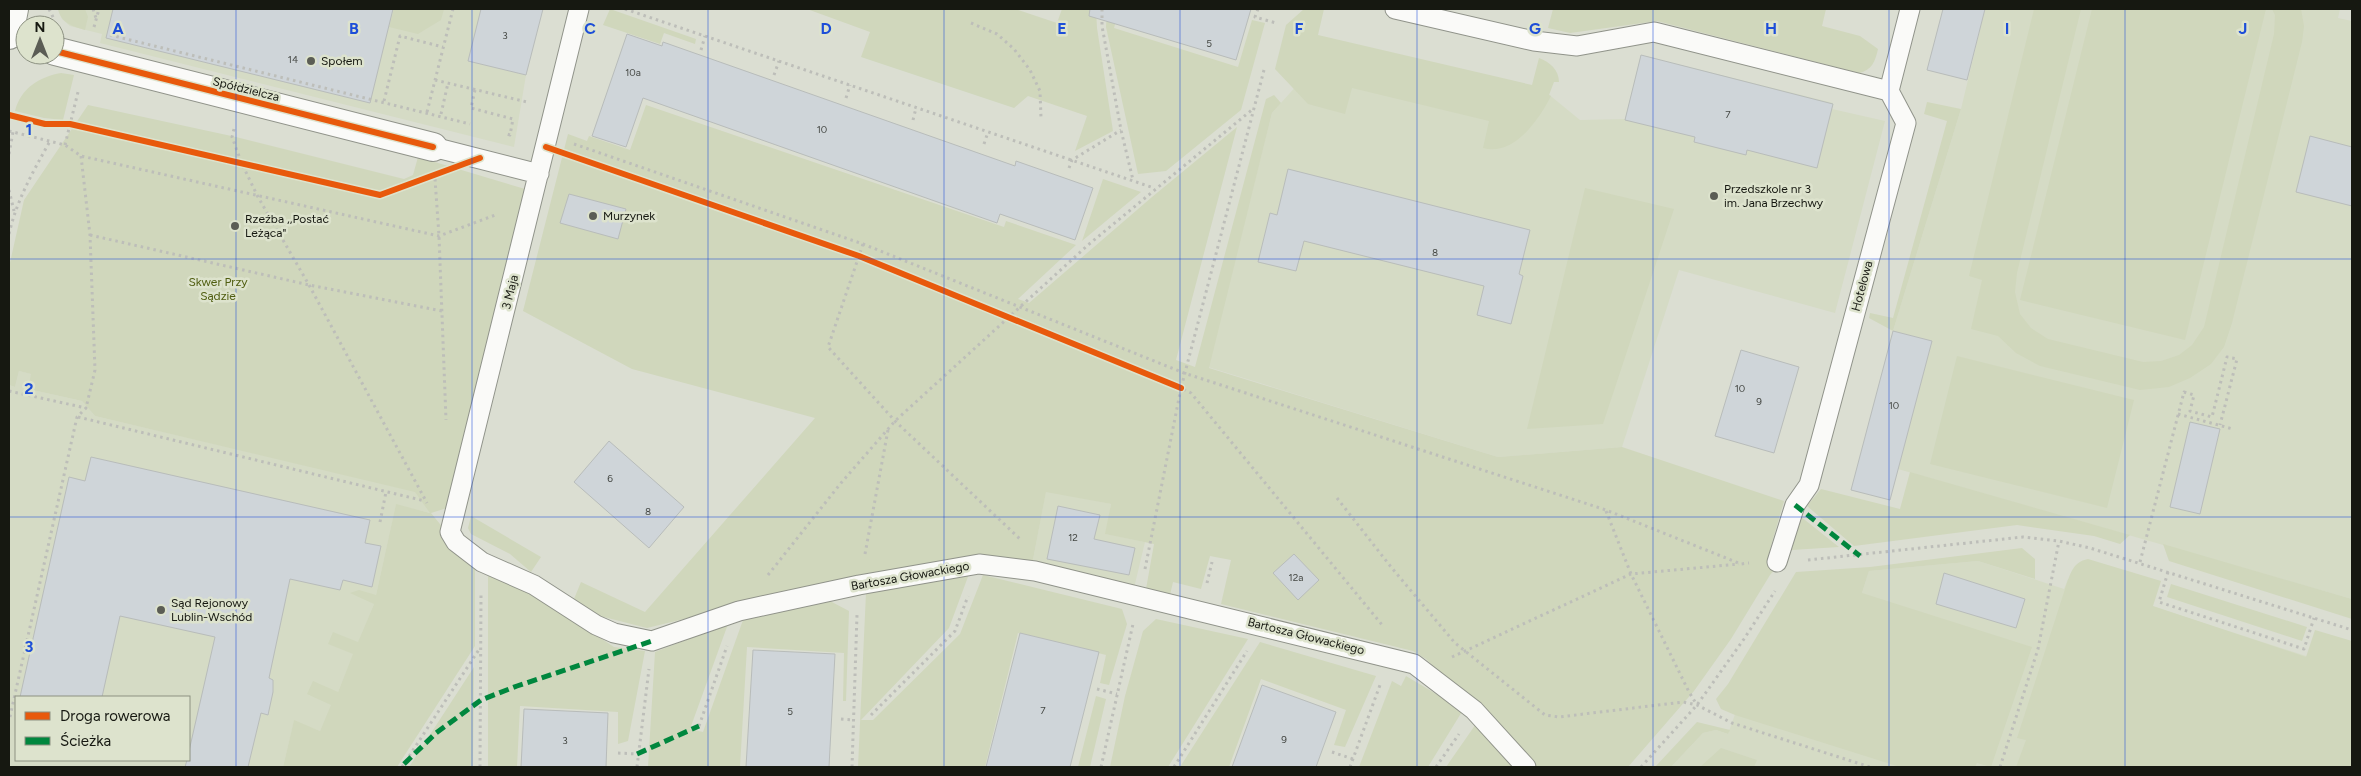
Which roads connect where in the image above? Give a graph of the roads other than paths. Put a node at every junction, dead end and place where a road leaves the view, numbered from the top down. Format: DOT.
graph roads {
  1 [pos="14,9"];
  2 [pos="579,9"];
  3 [pos="1395,9"];
  4 [pos="1910,9"];
  5 [pos="9,35"];
  6 [pos="65,54"];
  7 [pos="1889,91"];
  8 [pos="429,134"];
  9 [pos="539,174"];
  10 [pos="1786,561"];
  11 [pos="482,562"];
  12 [pos="1526,767"];
  1 -- 5 [label="street"];
  2 -- 9 [label="lane, 3 Maja"];
  3 -- 7 [label="lane"];
  4 -- 7 [label="lane"];
  6 -- 8 [label="street, Spółdzielcza"];
  7 -- 10 [label="lane, Hotelowa"];
  8 -- 9 [label="lane"];
  9 -- 11 [label="lane, 3 Maja"];
  11 -- 12 [label="lane, Bartosza Głowackiego"];
}
